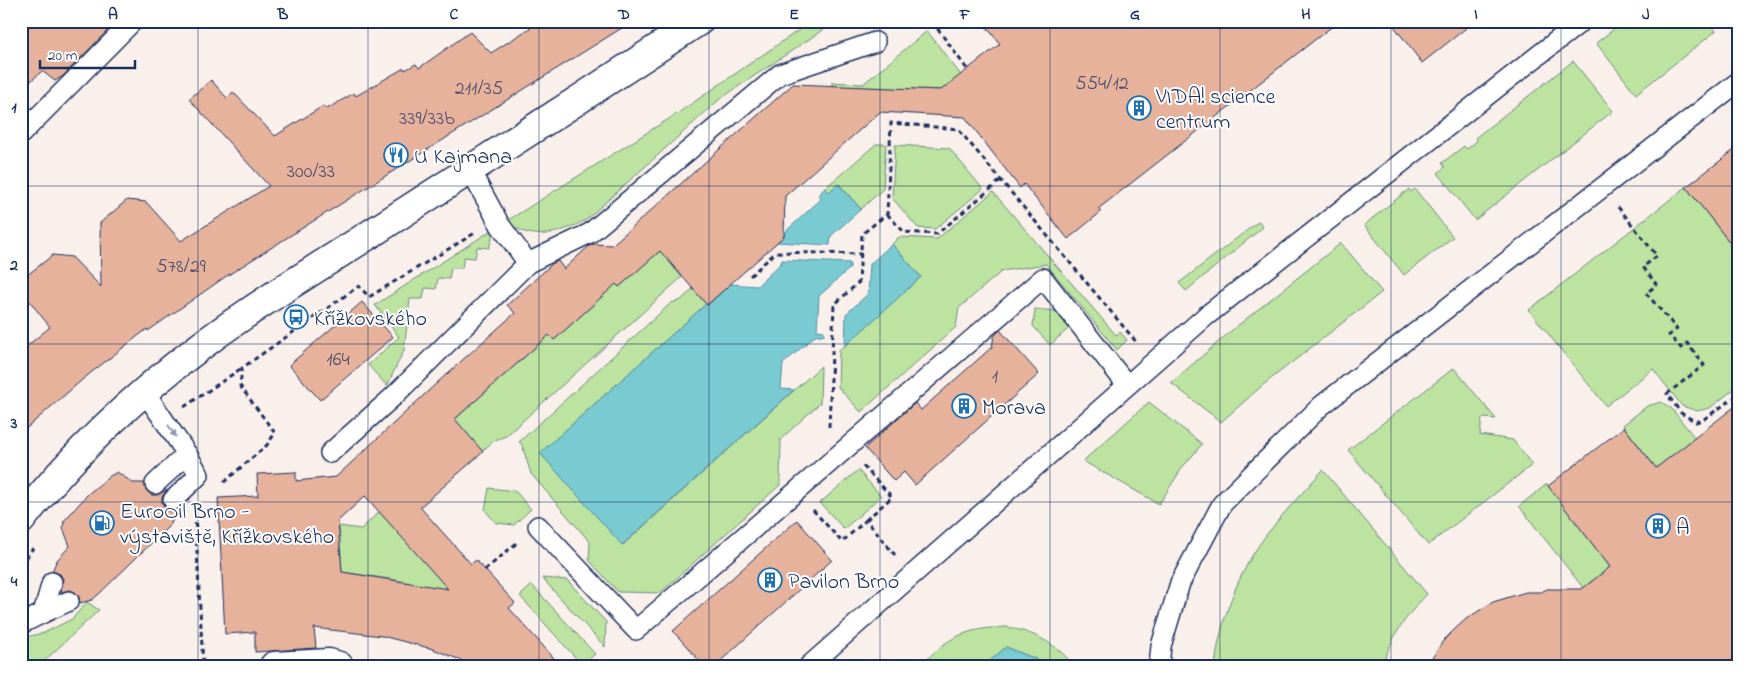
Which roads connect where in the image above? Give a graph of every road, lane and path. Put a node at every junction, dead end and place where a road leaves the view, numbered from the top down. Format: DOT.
graph roads {
  1 [pos="133,21"];
  2 [pos="699,21"];
  3 [pos="932,21"];
  4 [pos="1582,21"];
  5 [pos="875,42"];
  6 [pos="967,69"];
  7 [pos="1738,82"];
  8 [pos="21,134"];
  9 [pos="470,170"];
  10 [pos="1001,180"];
  11 [pos="1602,187"];
  12 [pos="887,214"];
  13 [pos="497,220"];
  14 [pos="860,254"];
  15 [pos="528,263"];
  16 [pos="750,276"];
  17 [pos="1153,362"];
  18 [pos="242,368"];
  19 [pos="1127,385"];
  20 [pos="144,391"];
  21 [pos="1738,395"];
  22 [pos="165,420"];
  23 [pos="846,447"];
  24 [pos="330,453"];
  25 [pos="187,454"];
  26 [pos="828,463"];
  27 [pos="155,484"];
  28 [pos="221,484"];
  29 [pos="797,491"];
  30 [pos="173,500"];
  31 [pos="194,507"];
  32 [pos="21,520"];
  33 [pos="866,520"];
  34 [pos="538,526"];
  35 [pos="38,542"];
  36 [pos="886,544"];
  37 [pos="498,559"];
  38 [pos="21,566"];
  39 [pos="485,570"];
  40 [pos="52,582"];
  41 [pos="69,601"];
  42 [pos="43,613"];
  43 [pos="21,624"];
  44 [pos="203,666"];
  45 [pos="274,666"];
  46 [pos="339,666"];
  47 [pos="809,666"];
  48 [pos="1159,666"];
  1 -- 8 [label="lane"];
  2 -- 9 [label="street"];
  3 -- 6 [label="path"];
  4 -- 17 [label="lane"];
  5 -- 15 [label="lane"];
  7 -- 11 [label="lane"];
  9 -- 13 [label="lane"];
  9 -- 20 [label="street"];
  10 -- 12 [label="path"];
  10 -- 12 [label="path"];
  10 -- 17 [label="path"];
  11 -- 21 [label="path"];
  11 -- 48 [label="lane"];
  12 -- 14 [label="path"];
  13 -- 15 [label="lane"];
  13 -- 18 [label="path"];
  14 -- 16 [label="path"];
  14 -- 26 [label="path"];
  15 -- 24 [label="lane"];
  17 -- 19 [label="lane"];
  18 -- 22 [label="path"];
  18 -- 28 [label="path"];
  19 -- 23 [label="lane"];
  19 -- 47 [label="lane"];
  20 -- 22 [label="lane"];
  20 -- 32 [label="street"];
  22 -- 25 [label="lane, one-way"];
  23 -- 26 [label="lane"];
  23 -- 33 [label="path"];
  25 -- 27 [label="lane"];
  25 -- 30 [label="lane"];
  26 -- 29 [label="lane"];
  29 -- 33 [label="path"];
  29 -- 34 [label="lane"];
  31 -- 44 [label="path"];
  33 -- 36 [label="path"];
  35 -- 38 [label="path"];
  37 -- 39 [label="path"];
  40 -- 42 [label="lane"];
  41 -- 42 [label="lane"];
  42 -- 43 [label="lane"];
  45 -- 46 [label="street"];
}
